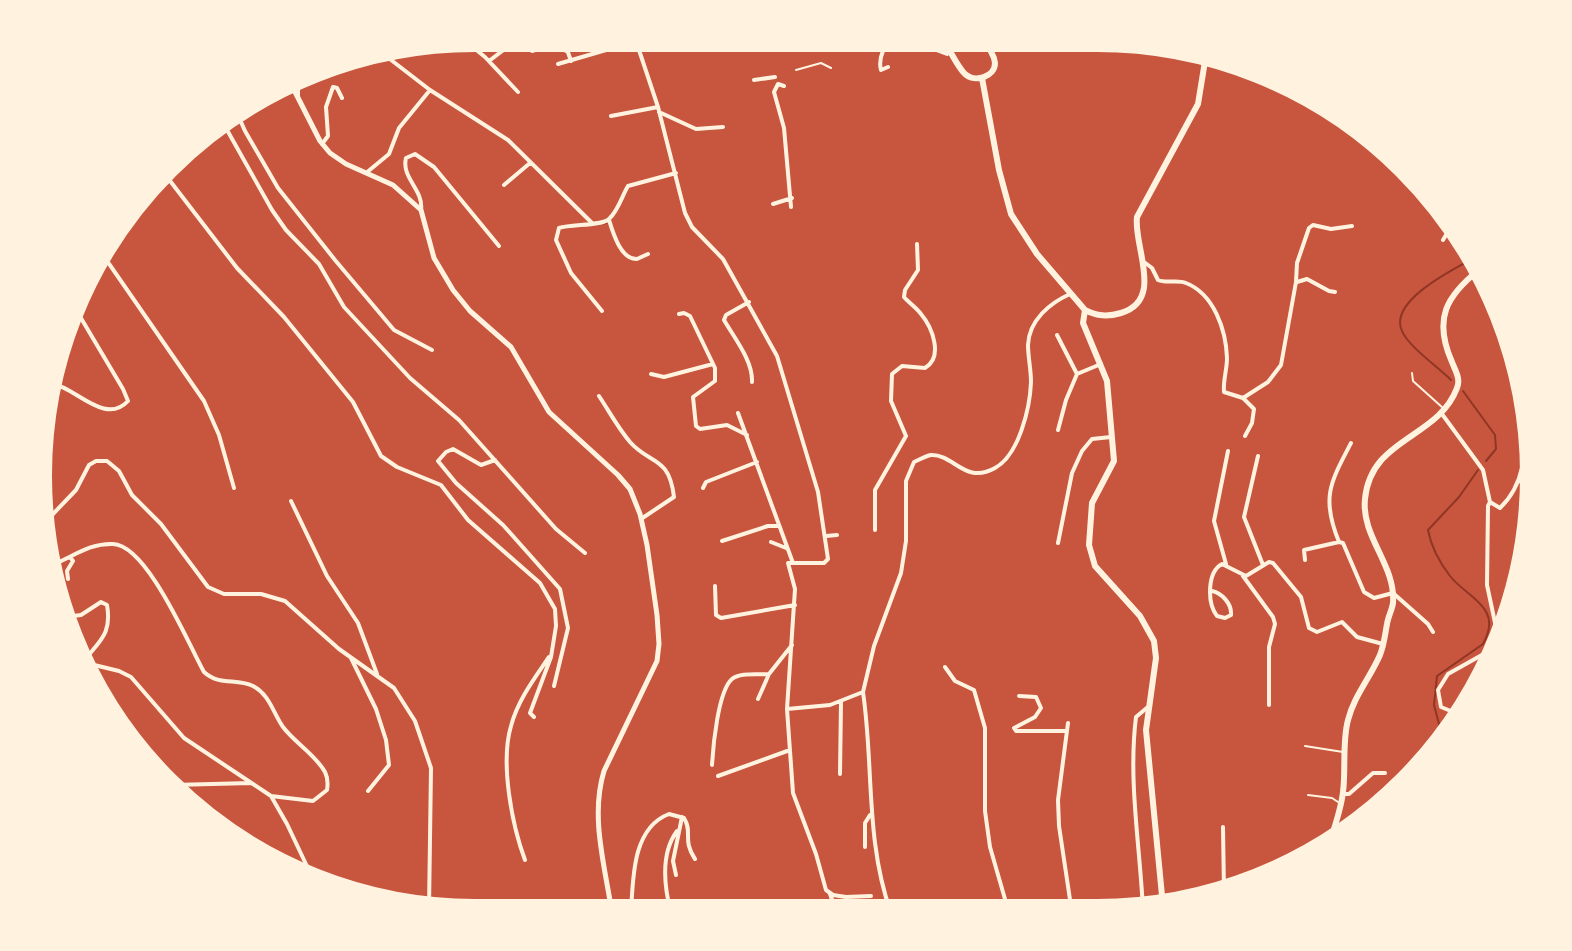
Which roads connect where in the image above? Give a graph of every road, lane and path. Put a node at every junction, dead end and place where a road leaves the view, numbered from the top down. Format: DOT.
graph roads {
  1 [pos="474,48"];
  2 [pos="506,48"];
  3 [pos="563,48"];
  4 [pos="565,48"];
  5 [pos="609,48"];
  6 [pos="639,48"];
  7 [pos="885,48"];
  8 [pos="927,48"];
  9 [pos="949,48"];
  10 [pos="989,48"];
  11 [pos="566,51"];
  12 [pos="951,51"];
  13 [pos="387,57"];
  14 [pos="489,61"];
  15 [pos="571,61"];
  16 [pos="1205,62"];
  17 [pos="558,64"];
  18 [pos="888,67"];
  19 [pos="831,68"];
  20 [pos="796,70"];
  21 [pos="775,77"];
  22 [pos="982,78"];
  23 [pos="754,80"];
  24 [pos="784,86"];
  25 [pos="298,87"];
  26 [pos="293,89"];
  27 [pos="430,90"];
  28 [pos="518,92"];
  29 [pos="298,98"];
  30 [pos="342,98"];
  31 [pos="658,109"];
  32 [pos="611,116"];
  33 [pos="240,119"];
  34 [pos="723,127"];
  35 [pos="226,128"];
  36 [pos="322,144"];
  37 [pos="530,163"];
  38 [pos="365,173"];
  39 [pos="676,173"];
  40 [pos="168,178"];
  41 [pos="504,185"];
  42 [pos="792,198"];
  43 [pos="772,204"];
  44 [pos="790,207"];
  45 [pos="421,210"];
  46 [pos="609,220"];
  47 [pos="592,223"];
  48 [pos="1352,226"];
  49 [pos="1448,232"];
  50 [pos="1443,240"];
  51 [pos="917,244"];
  52 [pos="499,246"];
  53 [pos="648,254"];
  54 [pos="106,260"];
  55 [pos="1143,261"];
  56 [pos="1474,275"];
  57 [pos="1296,282"];
  58 [pos="1335,292"];
  59 [pos="1070,294"];
  60 [pos="749,302"];
  61 [pos="1084,310"];
  62 [pos="602,311"];
  63 [pos="679,314"];
  64 [pos="80,316"];
  65 [pos="1057,335"];
  66 [pos="432,350"];
  67 [pos="713,364"];
  68 [pos="1101,364"];
  69 [pos="1412,373"];
  70 [pos="651,374"];
  71 [pos="1077,374"];
  72 [pos="752,382"];
  73 [pos="58,385"];
  74 [pos="599,396"];
  75 [pos="1243,398"];
  76 [pos="1443,412"];
  77 [pos="738,413"];
  78 [pos="52,419"];
  79 [pos="54,422"];
  80 [pos="1058,430"];
  81 [pos="747,435"];
  82 [pos="1245,436"];
  83 [pos="1112,437"];
  84 [pos="1352,444"];
  85 [pos="1228,451"];
  86 [pos="1258,456"];
  87 [pos="495,460"];
  88 [pos="1523,460"];
  89 [pos="757,462"];
  90 [pos="1519,478"];
  91 [pos="1524,485"];
  92 [pos="234,488"];
  93 [pos="703,488"];
  94 [pos="291,501"];
  95 [pos="1490,502"];
  96 [pos="51,518"];
  97 [pos="641,519"];
  98 [pos="778,526"];
  99 [pos="875,530"];
  100 [pos="837,535"];
  101 [pos="826,536"];
  102 [pos="722,541"];
  103 [pos="771,542"];
  104 [pos="1339,542"];
  105 [pos="1058,543"];
  106 [pos="786,548"];
  107 [pos="585,553"];
  108 [pos="70,556"];
  109 [pos="1305,560"];
  110 [pos="57,563"];
  111 [pos="793,563"];
  112 [pos="1227,564"];
  113 [pos="1263,565"];
  114 [pos="1243,575"];
  115 [pos="68,579"];
  116 [pos="715,586"];
  117 [pos="1212,591"];
  118 [pos="1393,593"];
  119 [pos="795,605"];
  120 [pos="73,616"];
  121 [pos="1496,627"];
  122 [pos="1432,632"];
  123 [pos="792,644"];
  124 [pos="1384,645"];
  125 [pos="1485,653"];
  126 [pos="552,654"];
  127 [pos="351,657"];
  128 [pos="89,658"];
  129 [pos="91,664"];
  130 [pos="945,667"];
  131 [pos="768,674"];
  132 [pos="378,675"];
  133 [pos="554,686"];
  134 [pos="863,693"];
  135 [pos="1019,696"];
  136 [pos="758,699"];
  137 [pos="841,702"];
  138 [pos="1269,705"];
  139 [pos="1149,706"];
  140 [pos="787,709"];
  141 [pos="1453,712"];
  142 [pos="534,717"];
  143 [pos="1068,723"];
  144 [pos="1066,731"];
  145 [pos="1305,746"];
  146 [pos="790,750"];
  147 [pos="1346,753"];
  148 [pos="712,765"];
  149 [pos="1385,773"];
  150 [pos="840,774"];
  151 [pos="718,776"];
  152 [pos="252,783"];
  153 [pos="181,785"];
  154 [pos="368,791"];
  155 [pos="1343,794"];
  156 [pos="1308,795"];
  157 [pos="271,796"];
  158 [pos="1341,804"];
  159 [pos="871,815"];
  160 [pos="682,816"];
  161 [pos="1223,827"];
  162 [pos="678,831"];
  163 [pos="1333,832"];
  164 [pos="865,847"];
  165 [pos="694,859"];
  166 [pos="525,860"];
  167 [pos="308,868"];
  168 [pos="676,874"];
  169 [pos="1224,883"];
  170 [pos="830,894"];
  171 [pos="871,896"];
  172 [pos="1162,898"];
  173 [pos="429,900"];
  174 [pos="1142,900"];
  175 [pos="611,903"];
  176 [pos="632,903"];
  177 [pos="669,903"];
  178 [pos="833,903"];
  179 [pos="888,903"];
  180 [pos="1006,903"];
  181 [pos="1071,903"];
  1 -- 14 [label="street"];
  2 -- 14 [label="street"];
  3 -- 11 [label="street"];
  4 -- 11 [label="street"];
  5 -- 15 [label="street"];
  6 -- 31 [label="street"];
  7 -- 18 [label="street"];
  8 -- 12 [label="street"];
  9 -- 12 [label="main road"];
  10 -- 22 [label="main road"];
  11 -- 15 [label="street"];
  12 -- 22 [label="main road"];
  13 -- 27 [label="street"];
  14 -- 28 [label="street"];
  15 -- 17 [label="street"];
  16 -- 55 [label="main road"];
  19 -- 20 [label="lane"];
  21 -- 23 [label="street"];
  22 -- 59 [label="main road"];
  24 -- 42 [label="street"];
  25 -- 29 [label="street"];
  26 -- 29 [label="street"];
  27 -- 37 [label="street"];
  27 -- 38 [label="street"];
  29 -- 36 [label="street"];
  30 -- 36 [label="street"];
  31 -- 32 [label="street"];
  31 -- 34 [label="street"];
  31 -- 39 [label="street"];
  33 -- 66 [label="street"];
  35 -- 87 [label="street"];
  36 -- 38 [label="street"];
  37 -- 41 [label="street"];
  37 -- 47 [label="street"];
  38 -- 45 [label="street"];
  39 -- 46 [label="street"];
  39 -- 60 [label="street"];
  40 -- 126 [label="street"];
  42 -- 43 [label="street"];
  42 -- 44 [label="street"];
  45 -- 52 [label="street"];
  45 -- 97 [label="street"];
  46 -- 47 [label="street"];
  46 -- 53 [label="street"];
  47 -- 62 [label="street"];
  48 -- 57 [label="street"];
  49 -- 50 [label="street"];
  51 -- 99 [label="street"];
  54 -- 92 [label="street"];
  55 -- 61 [label="main road"];
  55 -- 75 [label="street"];
  56 -- 76 [label="main road"];
  57 -- 58 [label="street"];
  57 -- 75 [label="street"];
  59 -- 61 [label="main road"];
  59 -- 134 [label="street"];
  60 -- 72 [label="street"];
  60 -- 101 [label="street"];
  61 -- 68 [label="main road"];
  63 -- 67 [label="street"];
  64 -- 73 [label="street"];
  65 -- 71 [label="street"];
  67 -- 70 [label="street"];
  67 -- 81 [label="street"];
  68 -- 71 [label="street"];
  68 -- 83 [label="main road"];
  69 -- 76 [label="lane"];
  71 -- 80 [label="street"];
  74 -- 97 [label="street"];
  75 -- 82 [label="street"];
  76 -- 95 [label="street"];
  76 -- 118 [label="main road"];
  77 -- 81 [label="street"];
  78 -- 79 [label="street"];
  81 -- 89 [label="street"];
  83 -- 105 [label="street"];
  83 -- 139 [label="main road"];
  84 -- 104 [label="street"];
  85 -- 112 [label="street"];
  86 -- 113 [label="street"];
  87 -- 107 [label="street"];
  87 -- 133 [label="street"];
  88 -- 90 [label="street"];
  89 -- 93 [label="street"];
  89 -- 98 [label="street"];
  90 -- 91 [label="street"];
  90 -- 95 [label="street"];
  94 -- 132 [label="street"];
  95 -- 121 [label="street"];
  96 -- 127 [label="street"];
  97 -- 175 [label="street"];
  98 -- 102 [label="street"];
  98 -- 106 [label="street"];
  100 -- 101 [label="street"];
  101 -- 111 [label="street"];
  103 -- 106 [label="street"];
  104 -- 109 [label="street"];
  104 -- 118 [label="street"];
  106 -- 111 [label="street"];
  108 -- 110 [label="street"];
  108 -- 115 [label="street"];
  108 -- 157 [label="street"];
  111 -- 119 [label="street"];
  112 -- 114 [label="street"];
  112 -- 117 [label="street"];
  113 -- 114 [label="street"];
  113 -- 124 [label="street"];
  114 -- 138 [label="street"];
  116 -- 119 [label="street"];
  117 -- 117 [label="street"];
  118 -- 122 [label="street"];
  118 -- 124 [label="main road"];
  119 -- 123 [label="street"];
  120 -- 128 [label="street"];
  123 -- 131 [label="street"];
  123 -- 140 [label="street"];
  124 -- 147 [label="main road"];
  125 -- 141 [label="street"];
  126 -- 142 [label="street"];
  126 -- 166 [label="street"];
  127 -- 132 [label="street"];
  127 -- 154 [label="street"];
  129 -- 152 [label="street"];
  130 -- 180 [label="street"];
  131 -- 136 [label="street"];
  131 -- 148 [label="street"];
  132 -- 173 [label="street"];
  134 -- 137 [label="street"];
  134 -- 159 [label="street"];
  135 -- 144 [label="street"];
  137 -- 140 [label="street"];
  137 -- 150 [label="street"];
  139 -- 172 [label="main road"];
  139 -- 174 [label="street"];
  140 -- 146 [label="street"];
  143 -- 144 [label="street"];
  144 -- 181 [label="street"];
  145 -- 147 [label="lane"];
  146 -- 151 [label="street"];
  146 -- 170 [label="street"];
  147 -- 155 [label="main road"];
  149 -- 155 [label="street"];
  152 -- 153 [label="street"];
  152 -- 157 [label="street"];
  155 -- 158 [label="main road"];
  156 -- 158 [label="lane"];
  157 -- 167 [label="street"];
  158 -- 163 [label="main road"];
  159 -- 164 [label="street"];
  159 -- 179 [label="street"];
  160 -- 162 [label="street"];
  160 -- 165 [label="street"];
  160 -- 176 [label="street"];
  161 -- 169 [label="street"];
  162 -- 168 [label="street"];
  162 -- 177 [label="street"];
  170 -- 171 [label="street"];
  170 -- 178 [label="street"];
}
